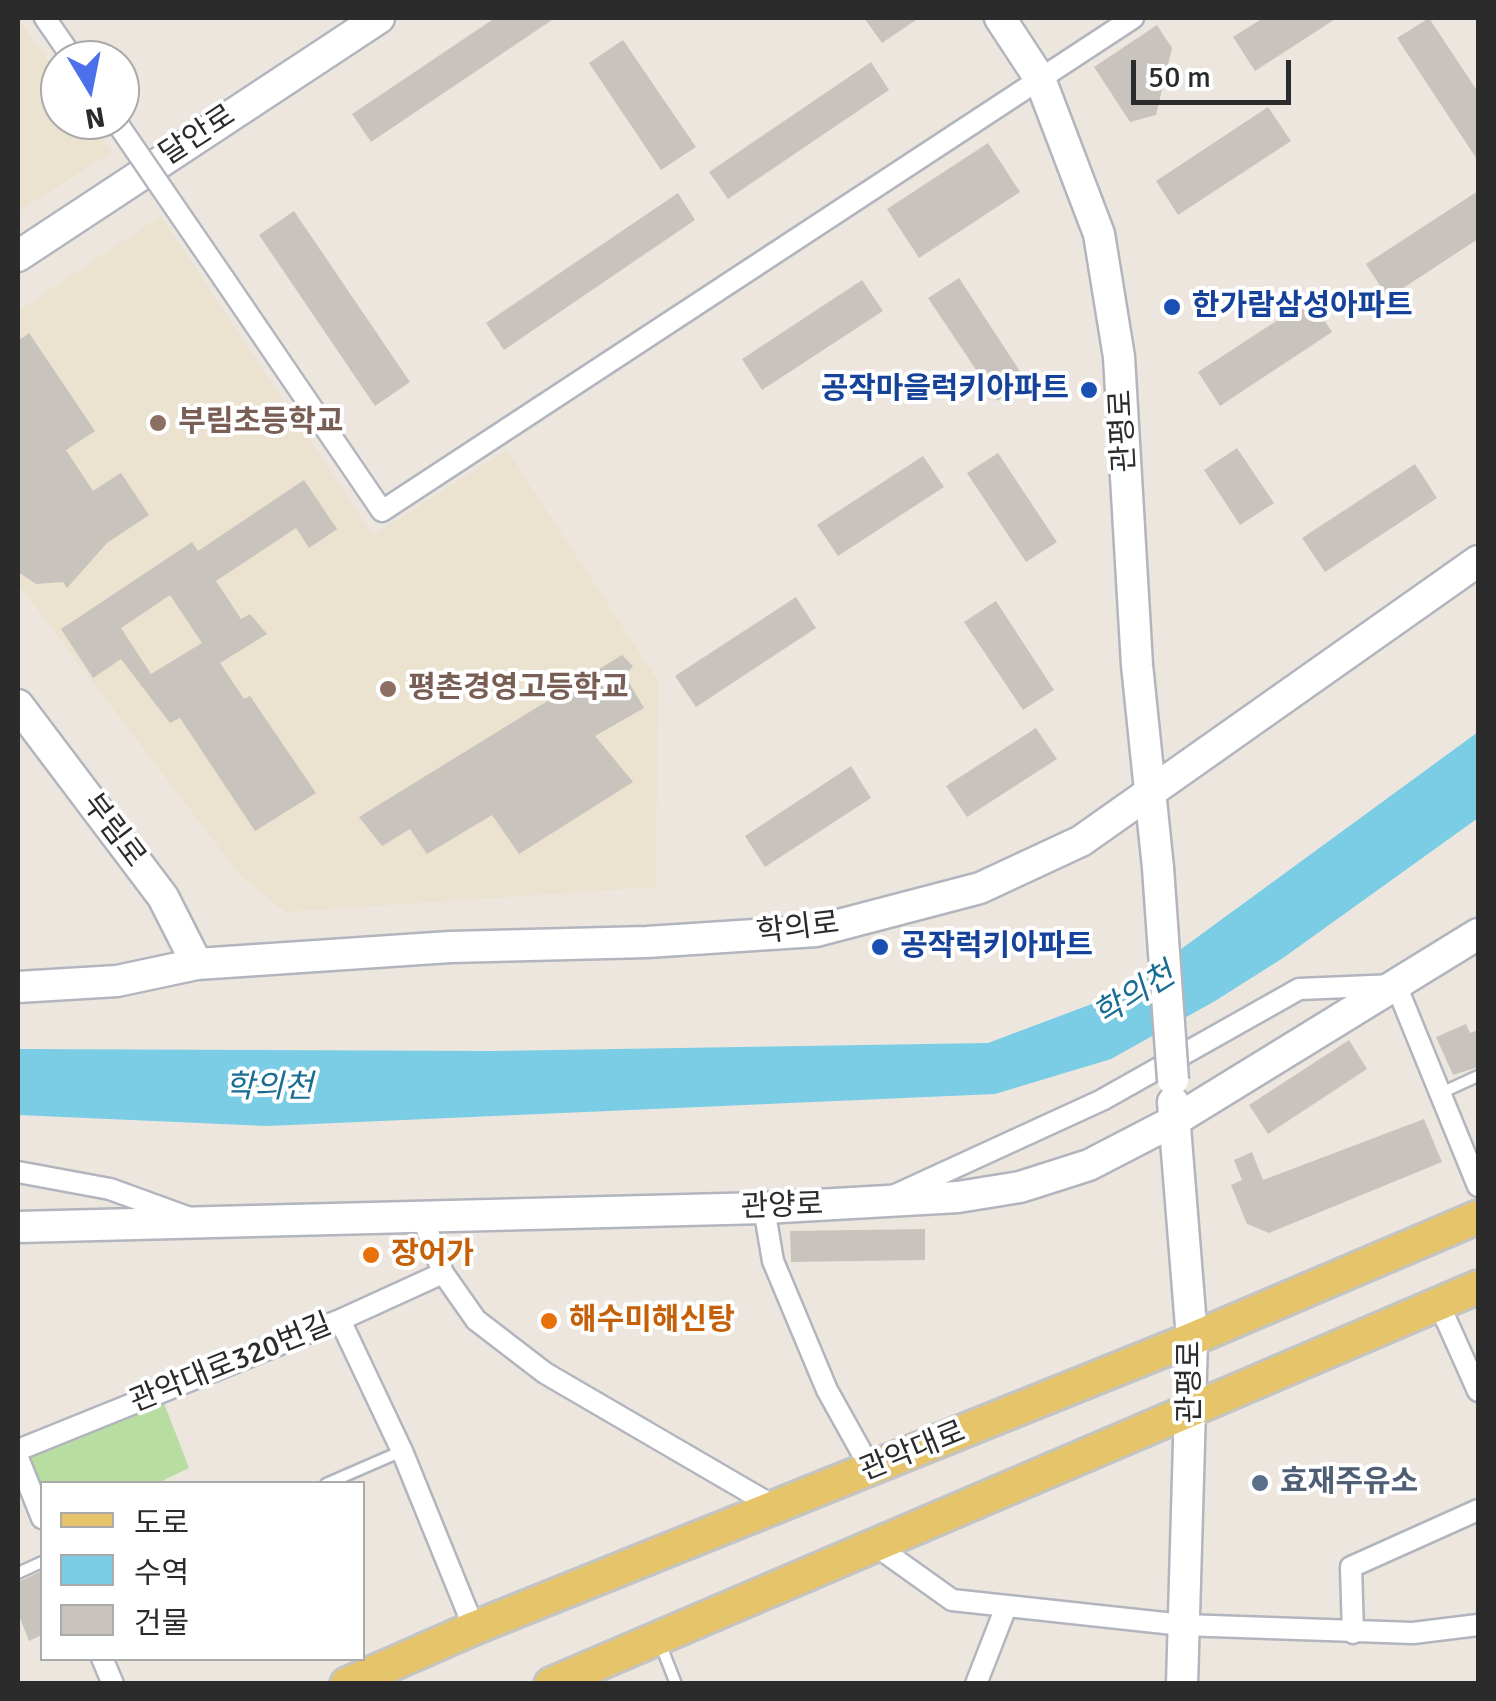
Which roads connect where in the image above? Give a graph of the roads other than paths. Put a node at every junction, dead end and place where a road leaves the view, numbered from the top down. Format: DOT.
graph roads {
  1 [pos="45,18"];
  2 [pos="379,18"];
  3 [pos="1000,18"];
  4 [pos="1132,18"];
  5 [pos="60,40"];
  6 [pos="1040,79"];
  7 [pos="129,140"];
  8 [pos="18,256"];
  9 [pos="1478,562"];
  10 [pos="18,705"];
  11 [pos="1150,790"];
  12 [pos="1478,934"];
  13 [pos="196,964"];
  14 [pos="1396,985"];
  15 [pos="18,987"];
  16 [pos="1478,1076"];
  17 [pos="1440,1093"];
  18 [pos="1174,1121"];
  19 [pos="18,1172"];
  20 [pos="1478,1186"];
  21 [pos="876,1204"];
  22 [pos="764,1208"];
  23 [pos="422,1216"];
  24 [pos="1478,1216"];
  25 [pos="199,1221"];
  26 [pos="18,1226"];
  27 [pos="443,1273"];
  28 [pos="1478,1287"];
  29 [pos="1440,1304"];
  30 [pos="340,1320"];
  31 [pos="1192,1339"];
  32 [pos="1478,1391"];
  33 [pos="1192,1409"];
  34 [pos="18,1450"];
  35 [pos="402,1451"];
  36 [pos="18,1458"];
  37 [pos="870,1470"];
  38 [pos="333,1481"];
  39 [pos="775,1507"];
  40 [pos="1478,1510"];
  41 [pos="40,1513"];
  42 [pos="875,1545"];
  43 [pos="1006,1607"];
  44 [pos="1478,1625"];
  45 [pos="1184,1626"];
  46 [pos="474,1628"];
  47 [pos="1353,1633"];
  48 [pos="658,1638"];
  49 [pos="347,1684"];
  50 [pos="551,1684"];
  51 [pos="676,1684"];
  52 [pos="976,1684"];
  53 [pos="1182,1684"];
  1 -- 5 [label="street"];
  2 -- 8 [label="street, 달안로"];
  3 -- 6 [label="street, 관평로"];
  4 -- 6 [label="street"];
  6 -- 7 [label="street, bridge"];
  6 -- 11 [label="street, 관평로"];
  9 -- 11 [label="street, 학의로"];
  10 -- 13 [label="street, 부림로"];
  11 -- 13 [label="street, 학의로"];
  11 -- 18 [label="street, 관평로, bridge"];
  12 -- 14 [label="street, 관양로"];
  13 -- 15 [label="street, 학의로"];
  14 -- 17 [label="street"];
  14 -- 18 [label="street, 관양로"];
  14 -- 21 [label="street"];
  16 -- 17 [label="lane"];
  17 -- 20 [label="street"];
  18 -- 21 [label="street, 관양로"];
  18 -- 31 [label="street, 관평로"];
  19 -- 25 [label="street"];
  21 -- 22 [label="street, 관양로"];
  22 -- 23 [label="street, 관양로"];
  22 -- 37 [label="street"];
  23 -- 25 [label="street, 관양로"];
  23 -- 27 [label="street"];
  24 -- 31 [label="main road, 관악대로"];
  25 -- 26 [label="street, 관양로"];
  27 -- 30 [label="street, 관악대로320번길"];
  27 -- 39 [label="street"];
  28 -- 29 [label="main road"];
  29 -- 32 [label="street"];
  29 -- 33 [label="main road"];
  30 -- 34 [label="street, 관악대로320번길"];
  30 -- 35 [label="street"];
  31 -- 33 [label="street, 관평로"];
  31 -- 37 [label="main road, 관악대로"];
  33 -- 42 [label="main road"];
  33 -- 45 [label="street, 관평로"];
  35 -- 38 [label="lane"];
  35 -- 46 [label="street"];
  36 -- 41 [label="street"];
  37 -- 39 [label="main road, 관악대로"];
  39 -- 46 [label="main road, 관악대로"];
  40 -- 47 [label="street"];
  42 -- 43 [label="street"];
  42 -- 48 [label="main road"];
  43 -- 45 [label="street"];
  43 -- 52 [label="street"];
  44 -- 47 [label="street"];
  45 -- 47 [label="street"];
  45 -- 53 [label="street, 관평로"];
  46 -- 49 [label="main road, 관악대로"];
  48 -- 50 [label="main road"];
  48 -- 51 [label="lane"];
}
